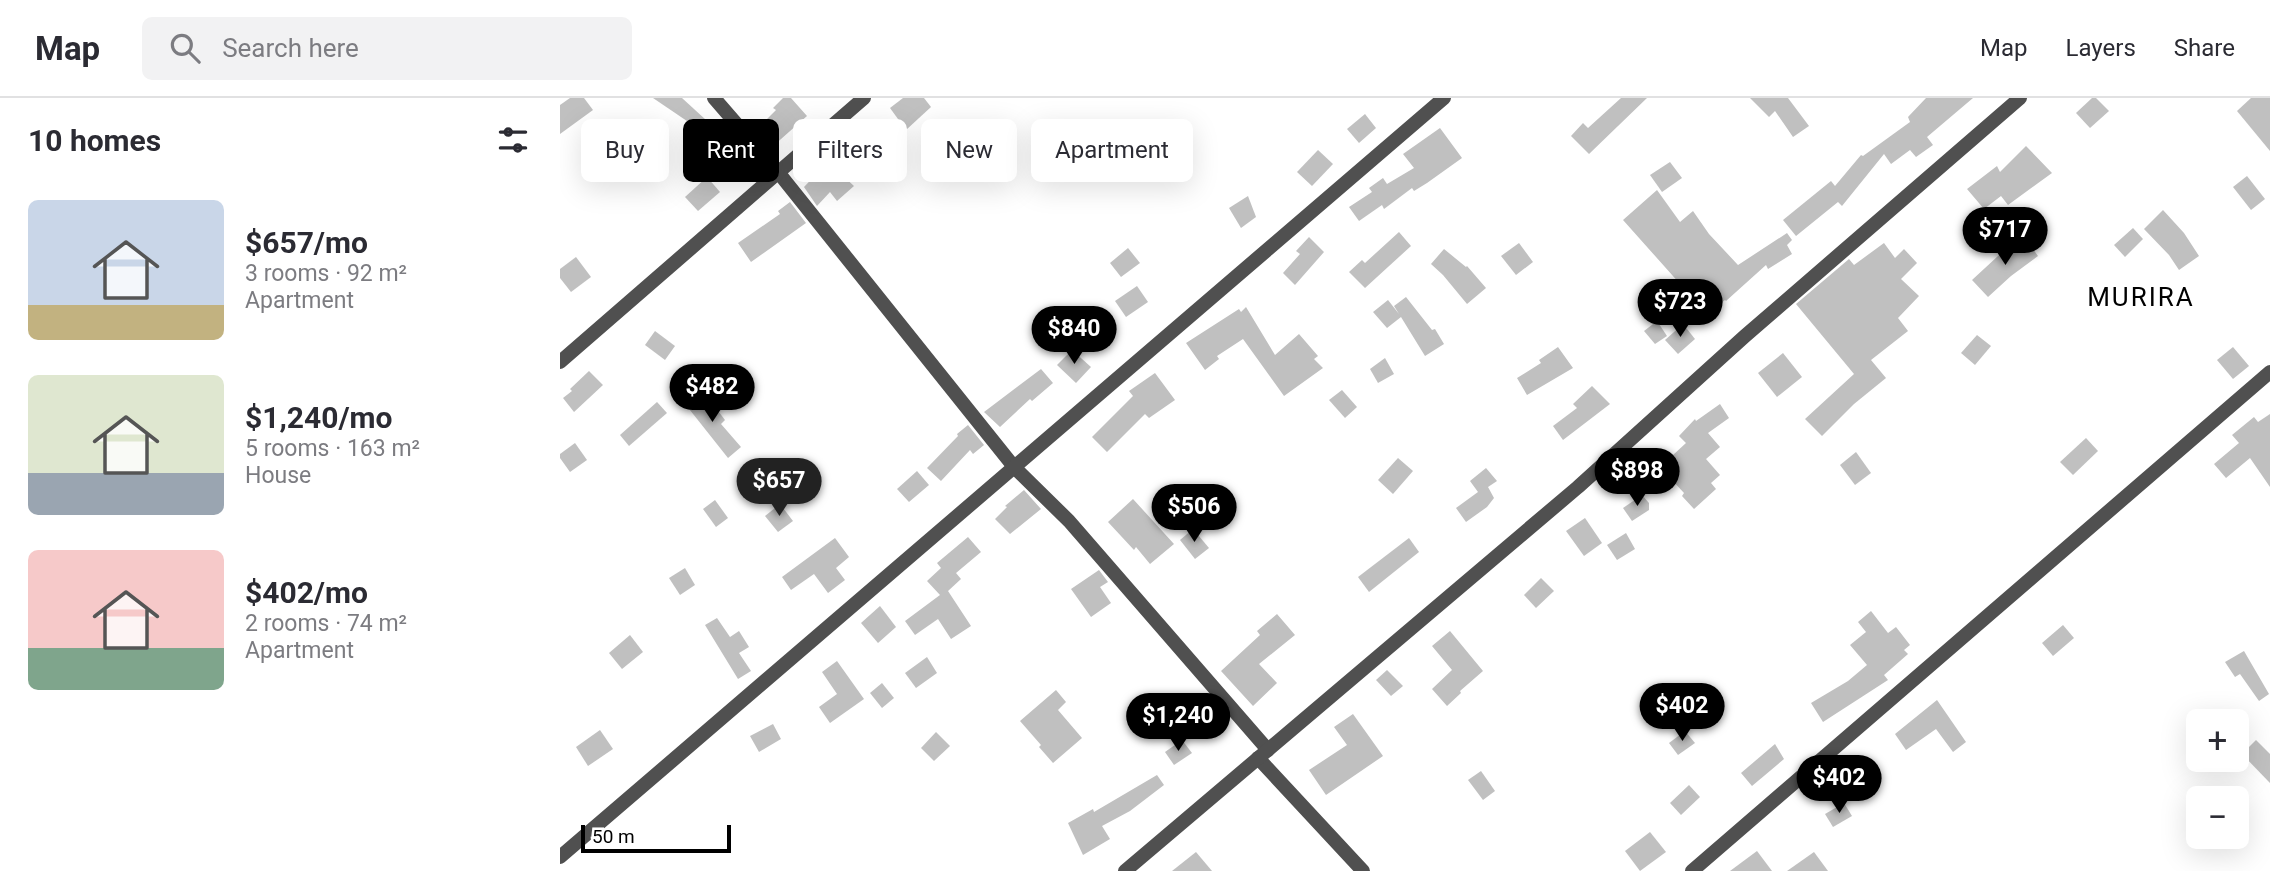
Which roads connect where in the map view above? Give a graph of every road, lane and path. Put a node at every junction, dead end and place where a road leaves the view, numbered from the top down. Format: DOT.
graph roads {
  1 [pos="714,98"];
  2 [pos="864,98"];
  3 [pos="1444,98"];
  4 [pos="2020,98"];
  5 [pos="732,119"];
  6 [pos="779,171"];
  7 [pos="779,173"];
  8 [pos="767,182"];
  9 [pos="560,362"];
  10 [pos="2270,372"];
  11 [pos="1014,467"];
  12 [pos="1263,754"];
  13 [pos="560,857"];
  14 [pos="1125,871"];
  15 [pos="1363,871"];
  16 [pos="1692,871"];
  1 -- 5 [label="street"];
  2 -- 6 [label="street"];
  3 -- 11 [label="street"];
  4 -- 12 [label="street"];
  7 -- 11 [label="street"];
  8 -- 9 [label="street"];
  10 -- 16 [label="street"];
  11 -- 12 [label="street"];
  11 -- 13 [label="street"];
  12 -- 14 [label="street"];
  12 -- 15 [label="street"];
}
